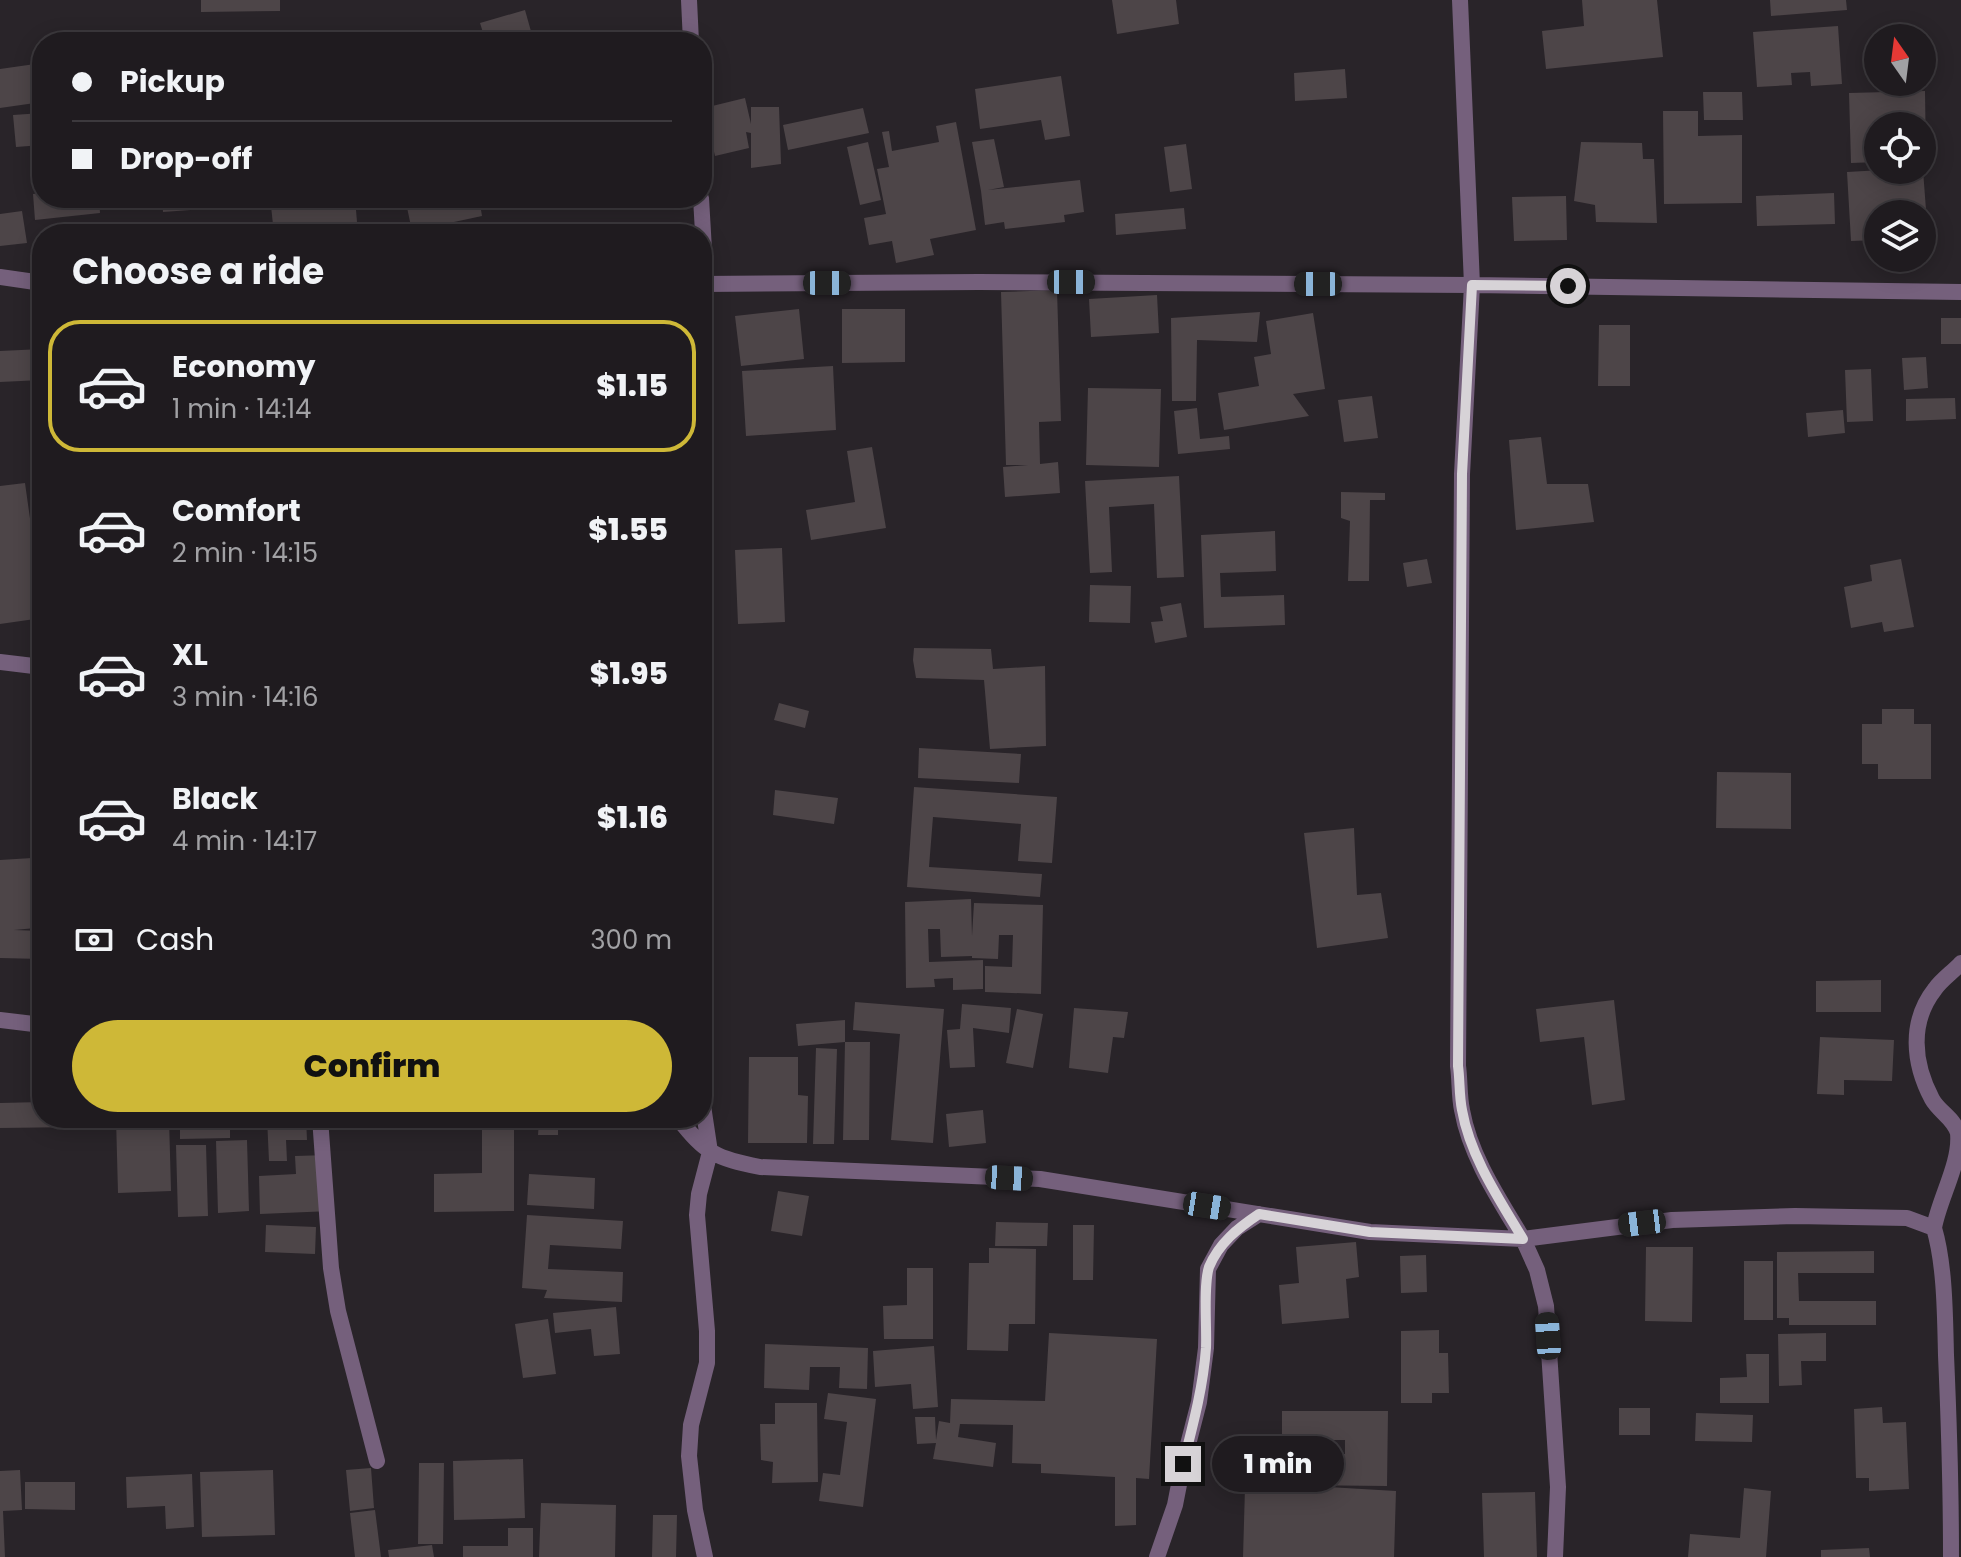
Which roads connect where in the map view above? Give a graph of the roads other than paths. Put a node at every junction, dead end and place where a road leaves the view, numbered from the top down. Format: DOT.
graph roads {
  1 [pos="689,0"];
  2 [pos="1460,0"];
  3 [pos="691,32"];
  4 [pos="0,277"];
  5 [pos="32,282"];
  6 [pos="712,284"];
  7 [pos="1472,285"];
  8 [pos="1961,292"];
  9 [pos="0,662"];
  10 [pos="32,666"];
  11 [pos="1961,963"];
  12 [pos="0,1020"];
  13 [pos="32,1024"];
  14 [pos="321,1128"];
  15 [pos="686,1128"];
  16 [pos="706,1128"];
  17 [pos="710,1152"];
  18 [pos="1259,1214"];
  19 [pos="1934,1228"];
  20 [pos="1523,1239"];
  21 [pos="377,1461"];
  22 [pos="705,1557"];
  23 [pos="1157,1557"];
  24 [pos="1555,1557"];
  25 [pos="1951,1557"];
  1 -- 3 [label="street"];
  2 -- 7 [label="street"];
  4 -- 5 [label="street"];
  6 -- 7 [label="street"];
  7 -- 8 [label="street"];
  7 -- 20 [label="street"];
  9 -- 10 [label="street"];
  11 -- 19 [label="street"];
  12 -- 13 [label="street"];
  14 -- 21 [label="street"];
  15 -- 17 [label="street"];
  16 -- 17 [label="street"];
  17 -- 18 [label="street"];
  17 -- 22 [label="street"];
  18 -- 20 [label="street"];
  18 -- 23 [label="street"];
  19 -- 20 [label="street"];
  19 -- 25 [label="street"];
  20 -- 24 [label="street"];
}
